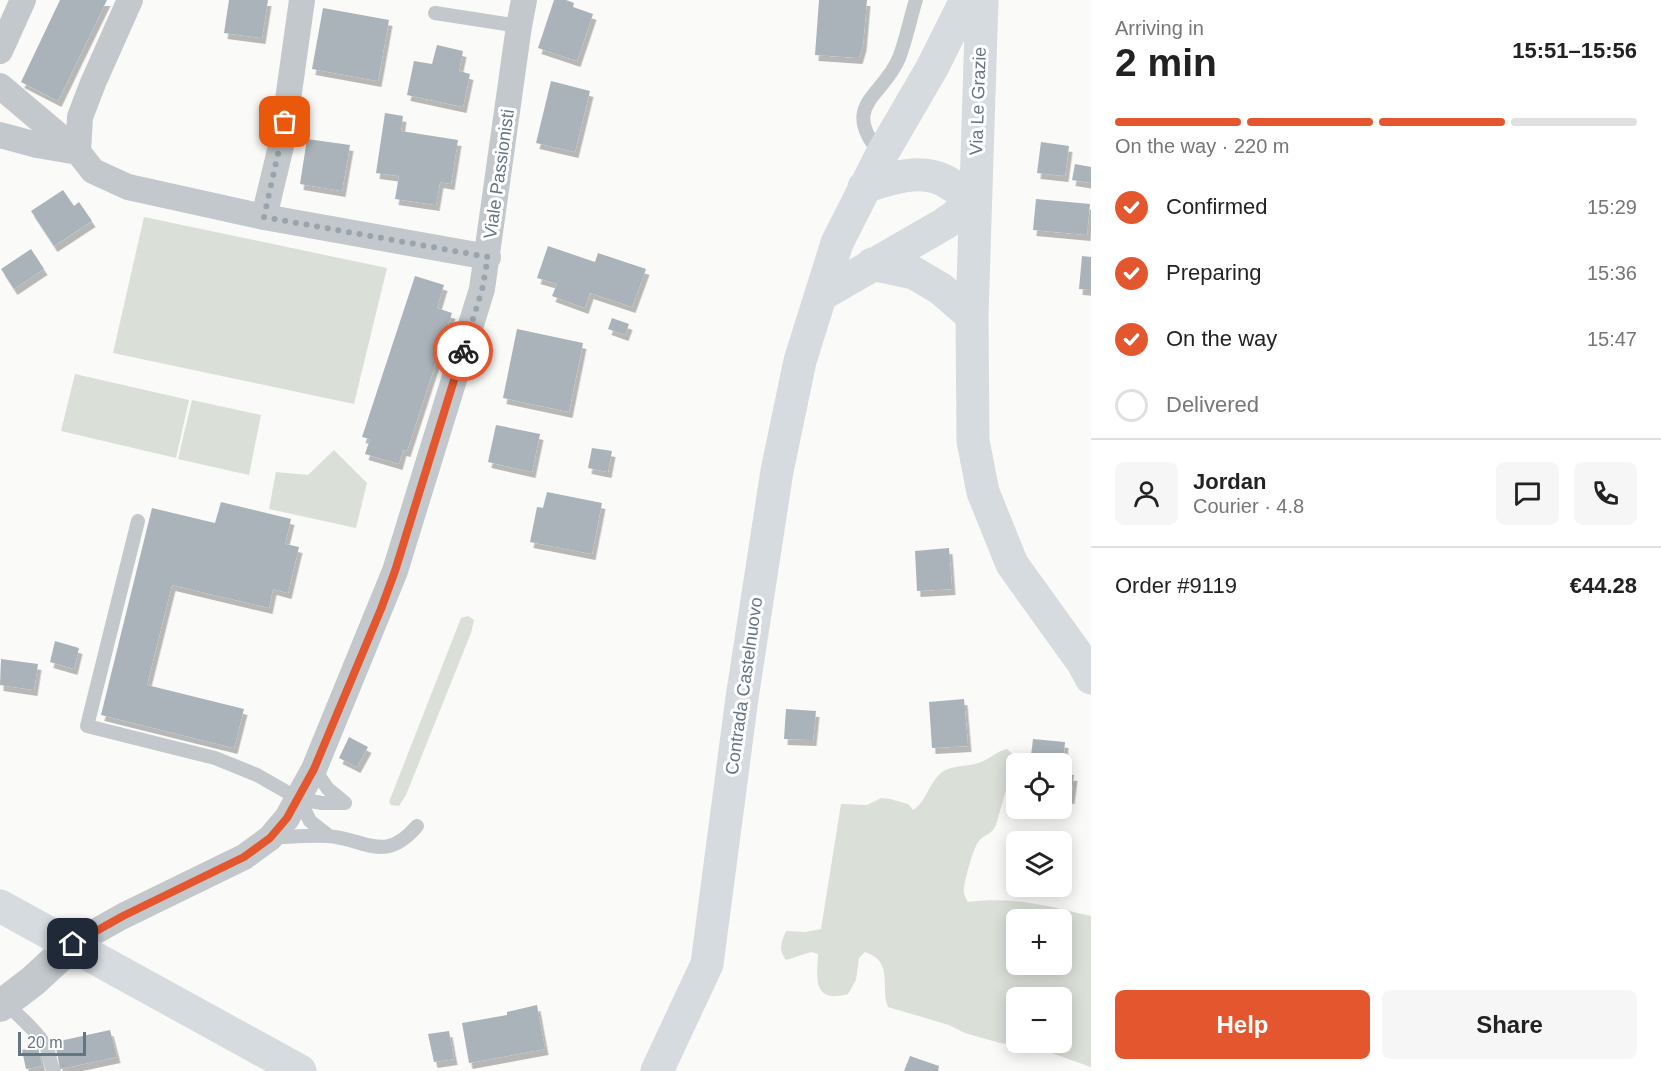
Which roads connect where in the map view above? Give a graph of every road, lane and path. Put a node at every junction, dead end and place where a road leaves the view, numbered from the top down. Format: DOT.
graph roads {
  1 [pos="23,0"];
  2 [pos="130,0"];
  3 [pos="302,0"];
  4 [pos="524,0"];
  5 [pos="916,0"];
  6 [pos="966,0"];
  7 [pos="982,0"];
  8 [pos="435,13"];
  9 [pos="519,26"];
  10 [pos="0,51"];
  11 [pos="0,86"];
  12 [pos="0,135"];
  13 [pos="78,153"];
  14 [pos="882,154"];
  15 [pos="864,187"];
  16 [pos="975,202"];
  17 [pos="264,217"];
  18 [pos="488,257"];
  19 [pos="872,264"];
  20 [pos="821,295"];
  21 [pos="972,316"];
  22 [pos="138,521"];
  23 [pos="1091,678"];
  24 [pos="314,769"];
  25 [pos="299,799"];
  26 [pos="417,826"];
  27 [pos="329,836"];
  28 [pos="270,838"];
  29 [pos="0,906"];
  30 [pos="73,944"];
  31 [pos="5,998"];
  32 [pos="54,1071"];
  33 [pos="300,1071"];
  34 [pos="657,1071"];
  1 -- 10 [label="street"];
  2 -- 13 [label="street"];
  3 -- 17 [label="street"];
  4 -- 9 [label="street, Viale Passionisti"];
  5 -- 14 [label="lane"];
  6 -- 14 [label="main road, Contrada Castelnuovo"];
  7 -- 16 [label="main road, Via Le Grazie"];
  8 -- 9 [label="lane"];
  9 -- 18 [label="street, Viale Passionisti"];
  11 -- 13 [label="street"];
  12 -- 13 [label="street"];
  13 -- 17 [label="street"];
  14 -- 15 [label="main road, Contrada Castelnuovo"];
  15 -- 16 [label="main road"];
  15 -- 20 [label="main road, Contrada Castelnuovo"];
  16 -- 19 [label="main road"];
  16 -- 21 [label="main road, Via Le Grazie"];
  17 -- 18 [label="street"];
  18 -- 24 [label="street, Viale Passionisti"];
  19 -- 20 [label="main road"];
  19 -- 21 [label="main road"];
  20 -- 34 [label="main road, Contrada Castelnuovo"];
  21 -- 23 [label="main road, Via Le Grazie"];
  22 -- 25 [label="lane"];
  24 -- 25 [label="street, Viale Passionisti"];
  24 -- 25 [label="lane"];
  25 -- 27 [label="lane"];
  25 -- 28 [label="street, Viale Passionisti"];
  26 -- 27 [label="lane"];
  27 -- 28 [label="lane"];
  28 -- 30 [label="street, Viale Passionisti"];
  29 -- 30 [label="main road"];
  30 -- 31 [label="street"];
  30 -- 33 [label="main road"];
  31 -- 32 [label="lane"];
}
